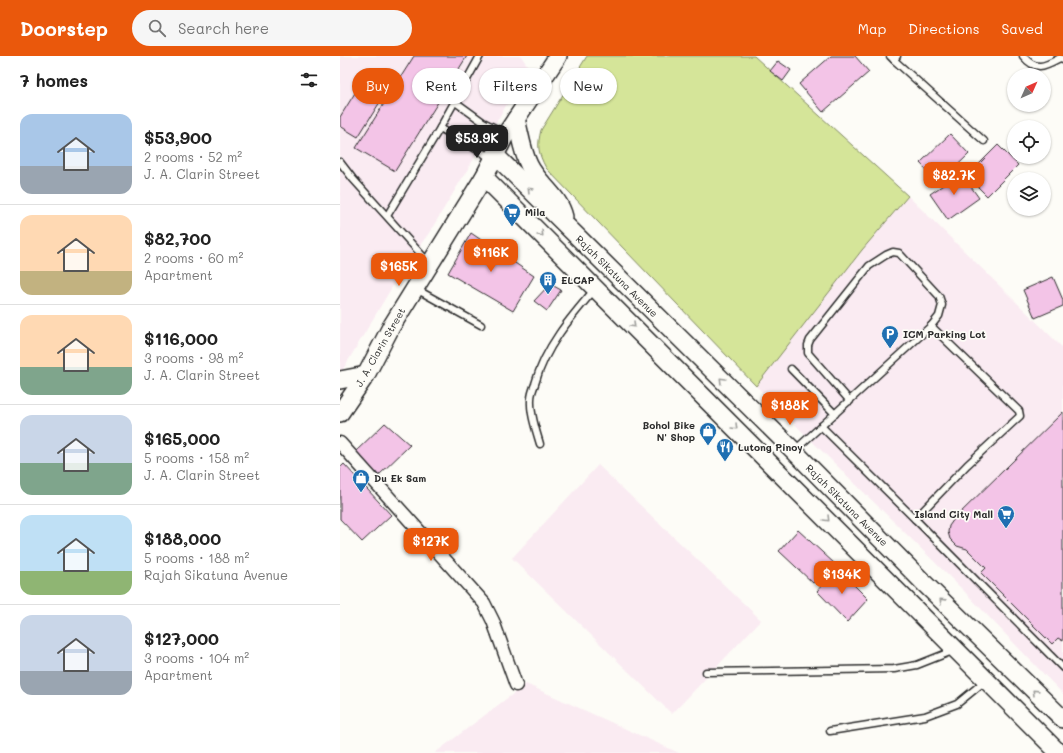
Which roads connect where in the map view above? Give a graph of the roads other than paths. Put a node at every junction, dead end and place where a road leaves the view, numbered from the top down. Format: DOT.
graph roads {
  1 [pos="480,56"];
  2 [pos="558,56"];
  3 [pos="1023,56"];
  4 [pos="894,57"];
  5 [pos="1063,59"];
  6 [pos="471,72"];
  7 [pos="452,104"];
  8 [pos="458,104"];
  9 [pos="516,119"];
  10 [pos="440,128"];
  11 [pos="506,134"];
  12 [pos="984,141"];
  13 [pos="494,158"];
  14 [pos="340,162"];
  15 [pos="484,177"];
  16 [pos="387,216"];
  17 [pos="566,225"];
  18 [pos="430,265"];
  19 [pos="415,288"];
  20 [pos="596,288"];
  21 [pos="481,325"];
  22 [pos="931,326"];
  23 [pos="791,369"];
  24 [pos="366,375"];
  25 [pos="340,380"];
  26 [pos="736,393"];
  27 [pos="850,401"];
  28 [pos="720,412"];
  29 [pos="340,413"];
  30 [pos="835,414"];
  31 [pos="821,426"];
  32 [pos="340,443"];
  33 [pos="540,444"];
  34 [pos="794,450"];
  35 [pos="916,519"];
  36 [pos="956,650"];
  37 [pos="1063,668"];
  38 [pos="706,672"];
  39 [pos="986,680"];
  40 [pos="516,685"];
  41 [pos="1063,719"];
  42 [pos="830,731"];
  43 [pos="1060,753"];
  1 -- 6 [label="lane"];
  2 -- 9 [label="main road, J. A. Clarin Street"];
  3 -- 5 [label="lane"];
  4 -- 12 [label="lane"];
  7 -- 10 [label="lane"];
  8 -- 11 [label="lane"];
  9 -- 11 [label="main road, J. A. Clarin Street"];
  9 -- 17 [label="main road"];
  10 -- 13 [label="lane"];
  10 -- 16 [label="lane"];
  11 -- 13 [label="main road, J. A. Clarin Street"];
  13 -- 15 [label="main road, J. A. Clarin Street"];
  17 -- 13 [label="main road, Rajah Sikatuna Avenue, one-way"];
  14 -- 16 [label="lane"];
  15 -- 18 [label="main road, J. A. Clarin Street"];
  15 -- 20 [label="main road, one-way"];
  16 -- 18 [label="lane"];
  26 -- 17 [label="main road, Rajah Sikatuna Avenue, one-way"];
  18 -- 19 [label="main road, J. A. Clarin Street"];
  19 -- 21 [label="lane"];
  19 -- 24 [label="main road, J. A. Clarin Street"];
  20 -- 28 [label="main road, one-way"];
  20 -- 33 [label="lane"];
  22 -- 27 [label="lane"];
  22 -- 27 [label="lane"];
  22 -- 35 [label="lane"];
  23 -- 30 [label="lane"];
  24 -- 25 [label="main road"];
  24 -- 29 [label="main road, J. A. Clarin Street"];
  26 -- 28 [label="main road"];
  26 -- 34 [label="main road, Rajah Sikatuna Avenue"];
  27 -- 30 [label="lane"];
  28 -- 36 [label="main road, one-way"];
  30 -- 31 [label="lane"];
  31 -- 34 [label="lane"];
  31 -- 35 [label="lane"];
  32 -- 40 [label="street"];
  41 -- 34 [label="main road, Rajah Sikatuna Avenue, one-way"];
  35 -- 37 [label="lane"];
  36 -- 38 [label="lane"];
  36 -- 39 [label="main road"];
  39 -- 42 [label="lane"];
  39 -- 43 [label="main road"];
}
